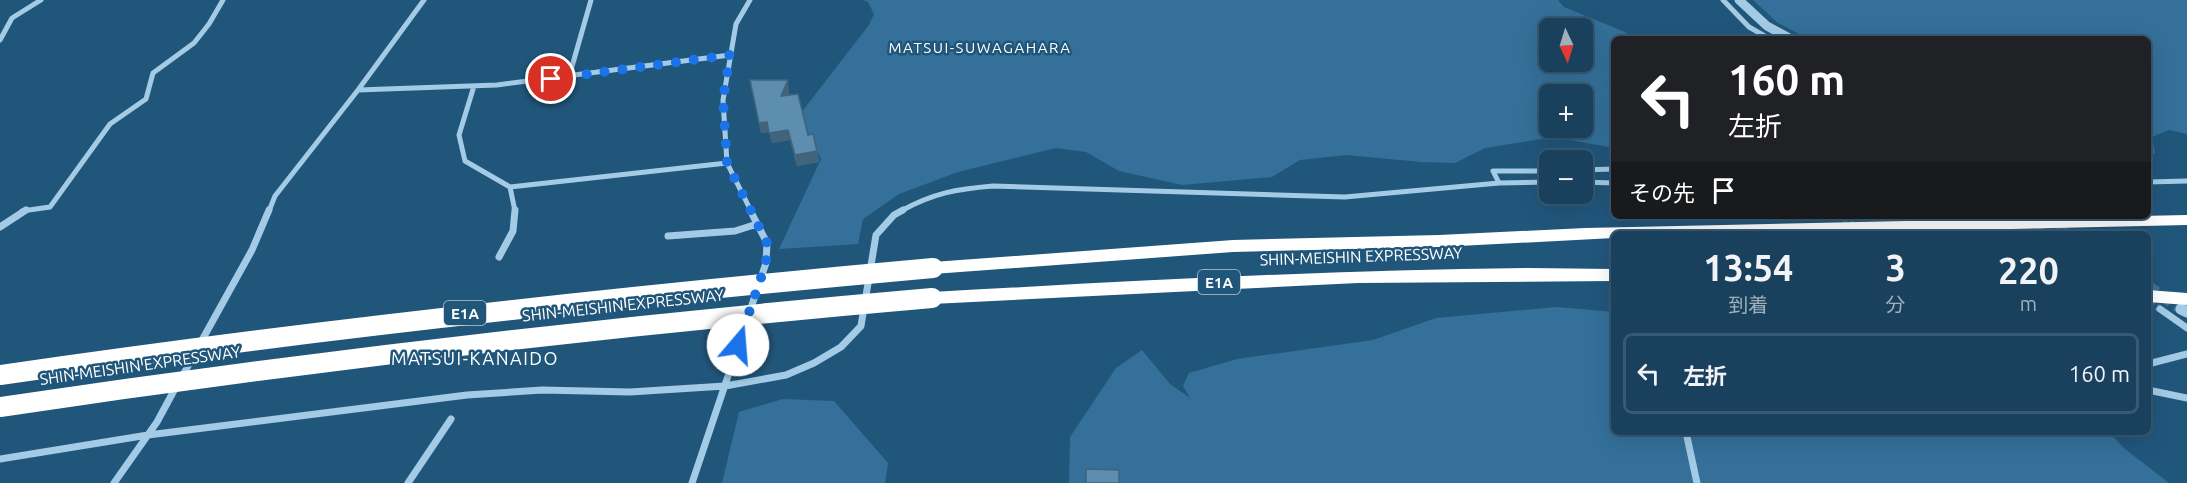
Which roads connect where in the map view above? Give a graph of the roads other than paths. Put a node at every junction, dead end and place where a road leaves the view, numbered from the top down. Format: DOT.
graph roads {
  1 [pos="41,0"];
  2 [pos="222,0"];
  3 [pos="424,0"];
  4 [pos="591,0"];
  5 [pos="750,0"];
  6 [pos="1723,0"];
  7 [pos="1739,0"];
  8 [pos="1765,36"];
  9 [pos="1785,36"];
  10 [pos="0,40"];
  11 [pos="730,55"];
  12 [pos="569,76"];
  13 [pos="474,86"];
  14 [pos="358,90"];
  15 [pos="727,163"];
  16 [pos="1593,170"];
  17 [pos="1611,170"];
  18 [pos="1539,171"];
  19 [pos="2187,181"];
  20 [pos="1539,182"];
  21 [pos="1593,182"];
  22 [pos="2151,182"];
  23 [pos="1499,183"];
  24 [pos="1611,183"];
  25 [pos="510,187"];
  26 [pos="2187,220"];
  27 [pos="757,224"];
  28 [pos="0,227"];
  29 [pos="1678,231"];
  30 [pos="1611,232"];
  31 [pos="668,236"];
  32 [pos="499,256"];
  33 [pos="1611,275"];
  34 [pos="2154,303"];
  35 [pos="2185,307"];
  36 [pos="2187,328"];
  37 [pos="2187,354"];
  38 [pos="2151,363"];
  39 [pos="0,375"];
  40 [pos="725,386"];
  41 [pos="2151,390"];
  42 [pos="2186,396"];
  43 [pos="0,407"];
  44 [pos="451,419"];
  45 [pos="148,435"];
  46 [pos="1687,435"];
  47 [pos="0,459"];
  48 [pos="114,483"];
  49 [pos="408,483"];
  50 [pos="692,483"];
  51 [pos="1697,483"];
  1 -- 10 [label="street"];
  2 -- 28 [label="street"];
  3 -- 14 [label="street"];
  4 -- 12 [label="street"];
  5 -- 11 [label="street"];
  6 -- 8 [label="street"];
  7 -- 9 [label="street"];
  11 -- 12 [label="street"];
  11 -- 15 [label="street"];
  12 -- 13 [label="street"];
  13 -- 14 [label="street"];
  13 -- 25 [label="street"];
  14 -- 45 [label="street"];
  15 -- 25 [label="street"];
  15 -- 27 [label="street"];
  16 -- 17 [label="street"];
  18 -- 23 [label="street"];
  19 -- 22 [label="street"];
  20 -- 23 [label="street"];
  21 -- 24 [label="street"];
  23 -- 40 [label="street"];
  25 -- 32 [label="street"];
  26 -- 29 [label="highway, SHIN-MEISHIN EXPRESSWAY / E1A, bridge"];
  27 -- 31 [label="street"];
  27 -- 40 [label="street"];
  30 -- 39 [label="highway, SHIN-MEISHIN EXPRESSWAY / E1A, bridge"];
  33 -- 43 [label="highway, SHIN-MEISHIN EXPRESSWAY / E1A, bridge"];
  34 -- 35 [label="highway"];
  34 -- 36 [label="street"];
  37 -- 38 [label="street"];
  40 -- 45 [label="street"];
  40 -- 50 [label="street"];
  41 -- 42 [label="street"];
  44 -- 49 [label="street"];
  45 -- 47 [label="street"];
  45 -- 48 [label="street"];
  46 -- 51 [label="street"];
}
